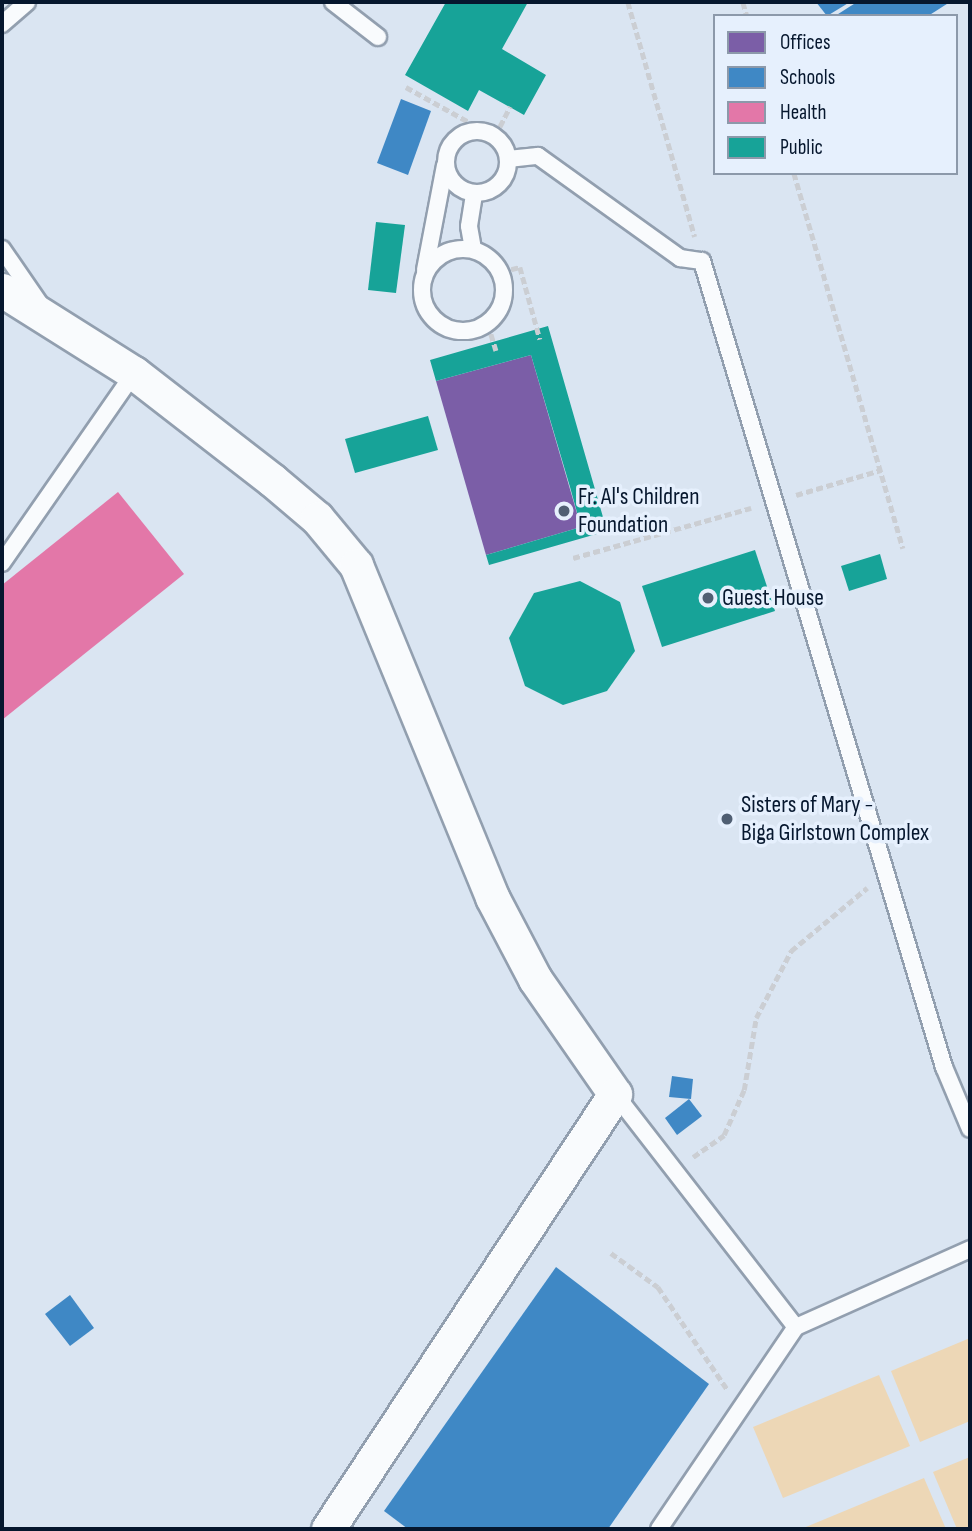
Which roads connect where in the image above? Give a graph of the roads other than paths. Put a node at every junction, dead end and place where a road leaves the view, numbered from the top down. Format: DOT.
graph roads {
  1 [pos="27,2"];
  2 [pos="333,2"];
  3 [pos="2,23"];
  4 [pos="378,37"];
  5 [pos="508,159"];
  6 [pos="445,162"];
  7 [pos="474,194"];
  8 [pos="2,249"];
  9 [pos="473,249"];
  10 [pos="425,270"];
  11 [pos="2,290"];
  12 [pos="57,330"];
  13 [pos="134,373"];
  14 [pos="2,563"];
  15 [pos="615,1094"];
  16 [pos="970,1129"];
  17 [pos="970,1249"];
  18 [pos="796,1327"];
  19 [pos="328,1529"];
  20 [pos="659,1529"];
  1 -- 3 [label="lane"];
  2 -- 4 [label="lane"];
  5 -- 6 [label="lane"];
  5 -- 7 [label="lane"];
  5 -- 16 [label="lane"];
  6 -- 7 [label="lane"];
  6 -- 10 [label="lane"];
  7 -- 9 [label="lane"];
  8 -- 12 [label="lane"];
  9 -- 10 [label="lane"];
  9 -- 10 [label="lane"];
  11 -- 12 [label="street"];
  12 -- 13 [label="street"];
  13 -- 14 [label="lane"];
  13 -- 15 [label="street"];
  15 -- 18 [label="lane"];
  15 -- 19 [label="street"];
  17 -- 18 [label="lane"];
  18 -- 20 [label="lane"];
}
